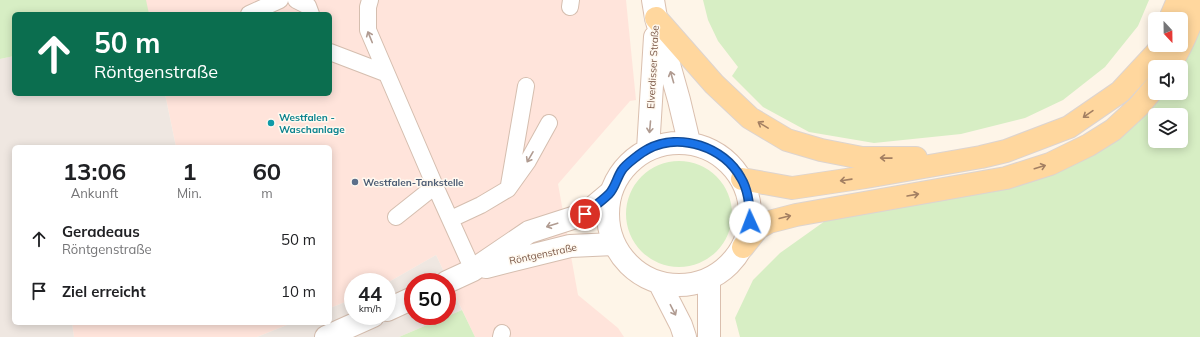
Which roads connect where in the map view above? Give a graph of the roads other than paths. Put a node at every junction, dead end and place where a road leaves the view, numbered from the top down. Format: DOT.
graph roads {
  1 [pos="280,0"];
  2 [pos="296,0"];
  3 [pos="370,0"];
  4 [pos="1178,0"];
  5 [pos="1198,0"];
  6 [pos="654,9"];
  7 [pos="253,12"];
  8 [pos="310,12"];
  9 [pos="1173,12"];
  10 [pos="1156,52"];
  11 [pos="332,53"];
  12 [pos="1174,60"];
  13 [pos="385,73"];
  14 [pos="526,86"];
  15 [pos="1148,95"];
  16 [pos="549,123"];
  17 [pos="689,142"];
  18 [pos="648,149"];
  19 [pos="981,157"];
  20 [pos="742,179"];
  21 [pos="435,186"];
  22 [pos="508,189"];
  23 [pos="610,193"];
  24 [pos="396,217"];
  25 [pos="451,219"];
  26 [pos="614,244"];
  27 [pos="743,247"];
  28 [pos="473,270"];
  29 [pos="456,278"];
  30 [pos="709,279"];
  31 [pos="660,284"];
  32 [pos="347,325"];
  33 [pos="327,332"];
  34 [pos="685,337"];
  35 [pos="709,337"];
  1 -- 7 [label="lane"];
  2 -- 8 [label="lane"];
  13 -- 3 [label="lane, one-way"];
  4 -- 9 [label="main road"];
  5 -- 12 [label="main road"];
  17 -- 6 [label="main road, Elverdisser Straße, one-way"];
  6 -- 18 [label="main road, Elverdisser Straße, one-way"];
  19 -- 6 [label="main road, one-way"];
  10 -- 19 [label="main road, one-way"];
  11 -- 13 [label="lane"];
  13 -- 21 [label="lane"];
  14 -- 22 [label="lane"];
  27 -- 15 [label="main road, one-way"];
  16 -- 22 [label="lane, one-way"];
  17 -- 18 [label="main road"];
  17 -- 20 [label="main road"];
  18 -- 23 [label="main road"];
  19 -- 20 [label="main road, one-way"];
  20 -- 27 [label="main road"];
  21 -- 24 [label="lane"];
  21 -- 25 [label="lane"];
  22 -- 25 [label="lane"];
  23 -- 26 [label="main road"];
  23 -- 28 [label="main road, Röntgenstraße, one-way"];
  25 -- 28 [label="lane"];
  26 -- 28 [label="main road, Röntgenstraße"];
  26 -- 31 [label="main road"];
  27 -- 30 [label="main road"];
  28 -- 29 [label="main road, Röntgenstraße"];
  30 -- 31 [label="main road"];
  30 -- 35 [label="main road"];
  31 -- 34 [label="main road, one-way"];
  32 -- 33 [label="main road"];
}
